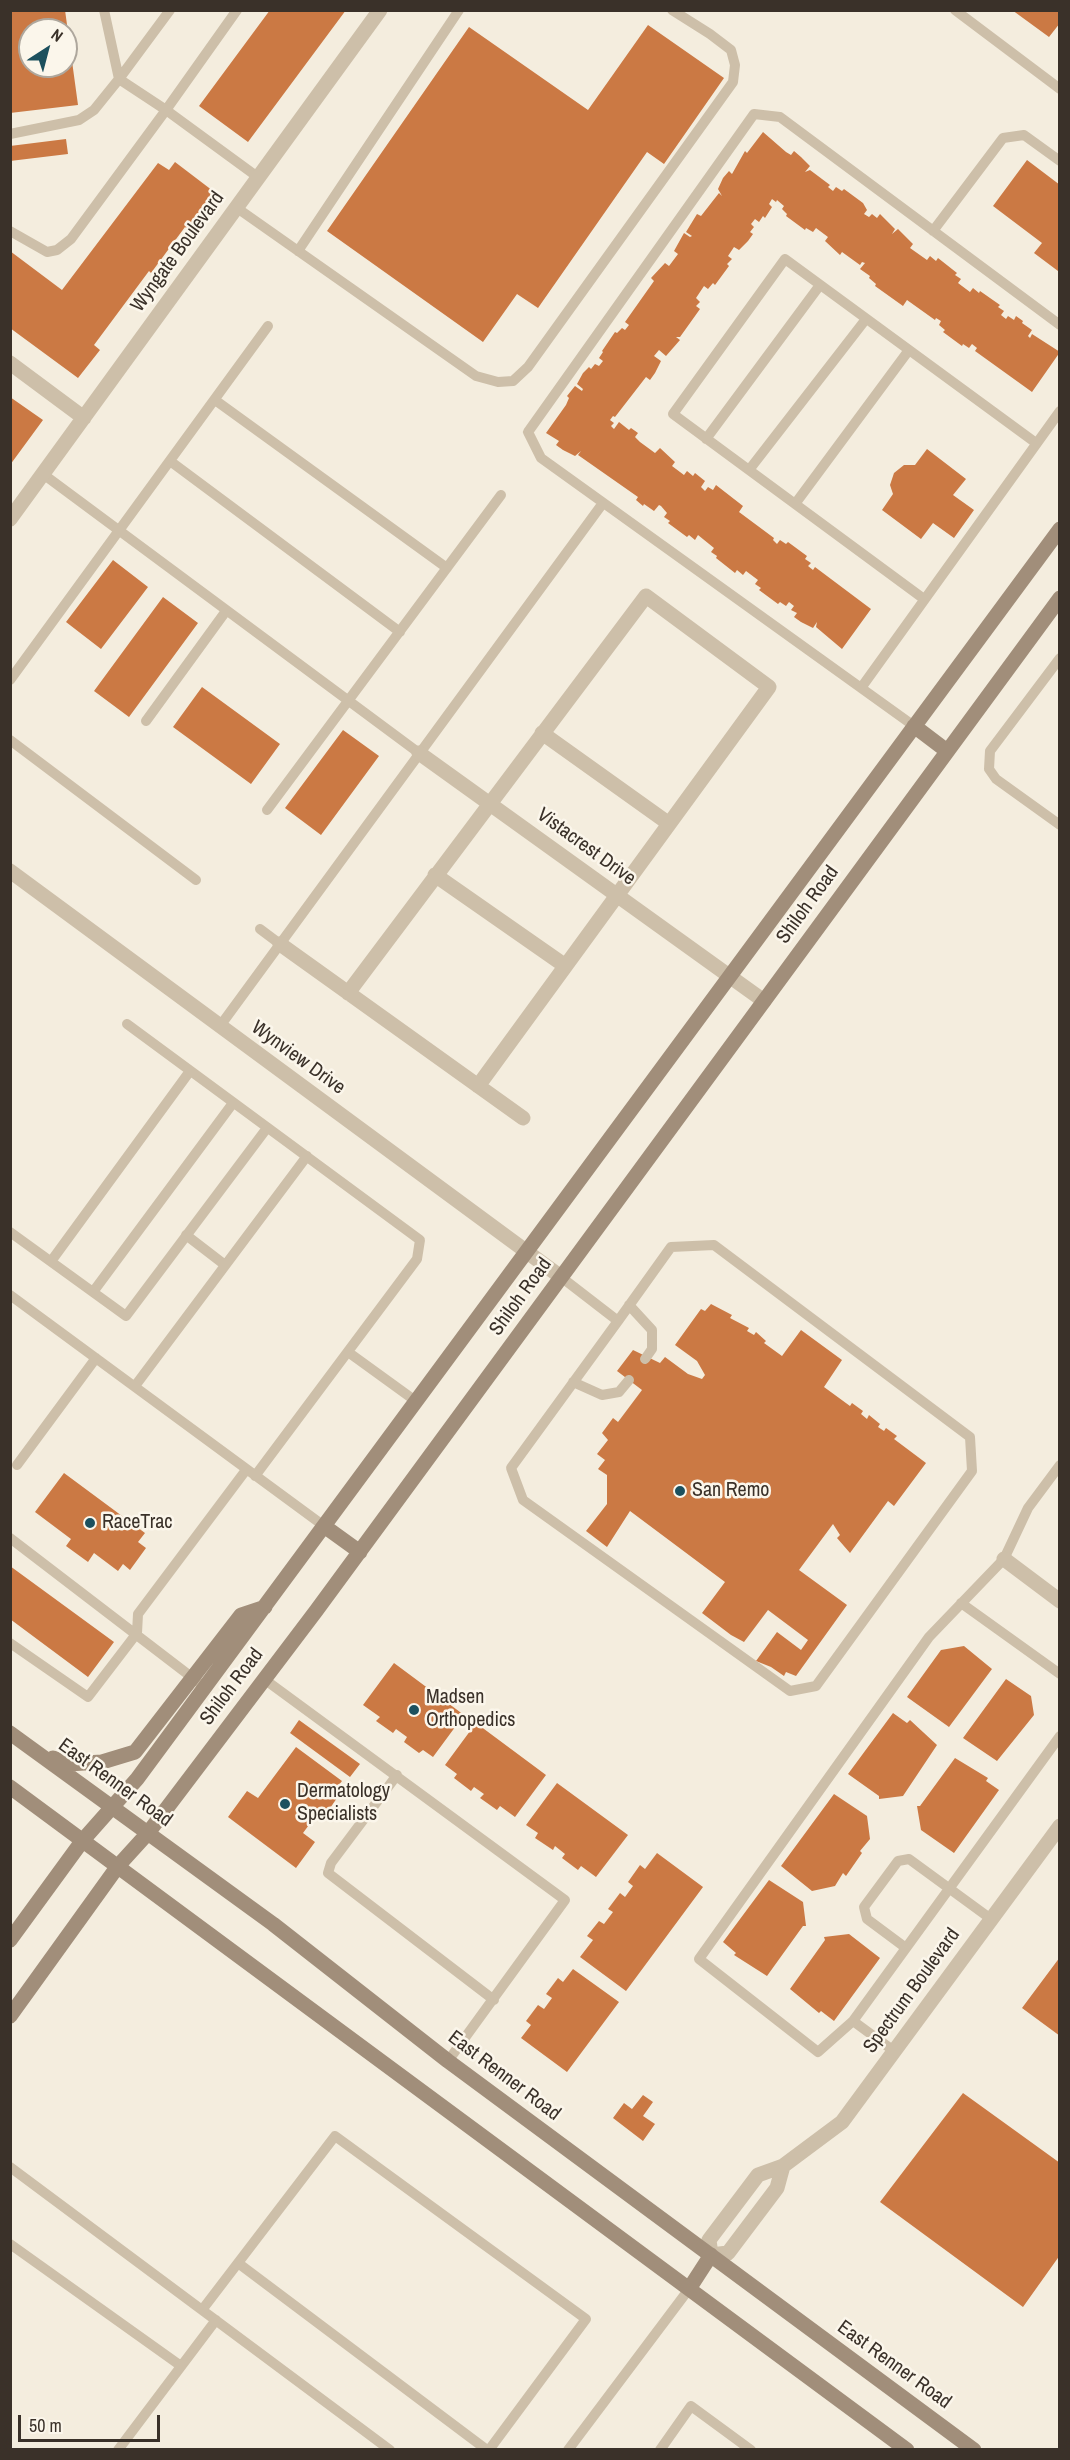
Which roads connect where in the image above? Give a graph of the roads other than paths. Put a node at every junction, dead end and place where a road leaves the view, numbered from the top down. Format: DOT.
graph roads {
  1 [pos="104,10"];
  2 [pos="170,10"];
  3 [pos="237,10"];
  4 [pos="380,10"];
  5 [pos="459,10"];
  6 [pos="672,10"];
  7 [pos="955,10"];
  8 [pos="119,79"];
  9 [pos="1059,89"];
  10 [pos="166,110"];
  11 [pos="10,134"];
  12 [pos="1059,161"];
  13 [pos="259,177"];
  14 [pos="237,208"];
  15 [pos="10,231"];
  16 [pos="933,231"];
  17 [pos="298,251"];
  18 [pos="820,285"];
  19 [pos="866,319"];
  20 [pos="1059,325"];
  21 [pos="268,326"];
  22 [pos="909,351"];
  23 [pos="10,363"];
  24 [pos="215,400"];
  25 [pos="1059,411"];
  26 [pos="84,418"];
  27 [pos="706,439"];
  28 [pos="1036,443"];
  29 [pos="170,461"];
  30 [pos="749,470"];
  31 [pos="43,474"];
  32 [pos="501,495"];
  33 [pos="603,503"];
  34 [pos="795,504"];
  35 [pos="10,519"];
  36 [pos="1059,529"];
  37 [pos="119,531"];
  38 [pos="447,568"];
  39 [pos="1059,598"];
  40 [pos="924,599"];
  41 [pos="226,611"];
  42 [pos="400,632"];
  43 [pos="1059,658"];
  44 [pos="10,680"];
  45 [pos="861,688"];
  46 [pos="349,701"];
  47 [pos="146,721"];
  48 [pos="914,726"];
  49 [pos="542,733"];
  50 [pos="10,740"];
  51 [pos="947,751"];
  52 [pos="419,753"];
  53 [pos="489,803"];
  54 [pos="267,810"];
  55 [pos="669,823"];
  56 [pos="1059,825"];
  57 [pos="10,872"];
  58 [pos="435,876"];
  59 [pos="196,880"];
  60 [pos="615,894"];
  61 [pos="260,929"];
  62 [pos="280,944"];
  63 [pos="564,965"];
  64 [pos="728,975"];
  65 [pos="348,993"];
  66 [pos="764,1001"];
  67 [pos="127,1024"];
  68 [pos="220,1026"];
  69 [pos="190,1071"];
  70 [pos="478,1086"];
  71 [pos="233,1102"];
  72 [pos="523,1118"];
  73 [pos="267,1128"];
  74 [pos="307,1156"];
  75 [pos="10,1232"];
  76 [pos="186,1235"];
  77 [pos="527,1253"];
  78 [pos="52,1260"];
  79 [pos="225,1265"];
  80 [pos="561,1277"];
  81 [pos="93,1292"];
  82 [pos="10,1295"];
  83 [pos="629,1305"];
  84 [pos="618,1321"];
  85 [pos="348,1352"];
  86 [pos="96,1358"];
  87 [pos="645,1359"];
  88 [pos="629,1380"];
  89 [pos="573,1382"];
  90 [pos="135,1386"];
  91 [pos="417,1402"];
  92 [pos="1059,1465"];
  93 [pos="12,1467"];
  94 [pos="250,1473"];
  95 [pos="324,1526"];
  96 [pos="10,1538"];
  97 [pos="360,1552"];
  98 [pos="1004,1559"];
  99 [pos="1059,1601"];
  100 [pos="961,1603"];
  101 [pos="137,1633"];
  102 [pos="10,1643"];
  103 [pos="1059,1674"];
  104 [pos="264,1679"];
  105 [pos="199,1683"];
  106 [pos="10,1732"];
  107 [pos="1059,1736"];
  108 [pos="37,1752"];
  109 [pos="397,1775"];
  110 [pos="10,1787"];
  111 [pos="112,1807"];
  112 [pos="1059,1826"];
  113 [pos="148,1833"];
  114 [pos="83,1839"];
  115 [pos="118,1866"];
  116 [pos="949,1888"];
  117 [pos="991,1919"];
  118 [pos="10,1940"];
  119 [pos="906,1948"];
  120 [pos="494,2000"];
  121 [pos="10,2016"];
  122 [pos="853,2021"];
  123 [pos="894,2051"];
  124 [pos="448,2061"];
  125 [pos="783,2166"];
  126 [pos="10,2167"];
  127 [pos="10,2244"];
  128 [pos="711,2255"];
  129 [pos="238,2263"];
  130 [pos="689,2289"];
  131 [pos="202,2310"];
  132 [pos="216,2320"];
  133 [pos="181,2366"];
  134 [pos="118,2450"];
  135 [pos="390,2450"];
  136 [pos="488,2450"];
  137 [pos="568,2450"];
  138 [pos="660,2450"];
  139 [pos="751,2450"];
  140 [pos="907,2450"];
  141 [pos="974,2450"];
  1 -- 8 [label="lane"];
  2 -- 8 [label="lane"];
  3 -- 10 [label="lane"];
  4 -- 13 [label="street, Wyngate Boulevard"];
  5 -- 17 [label="lane"];
  6 -- 17 [label="lane"];
  7 -- 9 [label="lane"];
  8 -- 10 [label="lane"];
  8 -- 11 [label="lane"];
  10 -- 13 [label="lane"];
  10 -- 15 [label="lane"];
  12 -- 16 [label="lane"];
  13 -- 14 [label="street, Wyngate Boulevard"];
  14 -- 17 [label="lane"];
  14 -- 26 [label="street, Wyngate Boulevard"];
  16 -- 20 [label="lane"];
  16 -- 33 [label="lane"];
  18 -- 19 [label="lane"];
  18 -- 27 [label="lane"];
  18 -- 27 [label="lane"];
  19 -- 22 [label="lane"];
  19 -- 30 [label="lane"];
  21 -- 24 [label="lane"];
  22 -- 28 [label="lane"];
  22 -- 34 [label="lane"];
  23 -- 26 [label="street"];
  24 -- 29 [label="lane"];
  24 -- 38 [label="lane"];
  25 -- 28 [label="lane"];
  26 -- 31 [label="street, Wyngate Boulevard"];
  27 -- 30 [label="lane"];
  28 -- 40 [label="lane"];
  29 -- 37 [label="lane"];
  29 -- 42 [label="lane"];
  30 -- 34 [label="lane"];
  31 -- 35 [label="street, Wyngate Boulevard"];
  31 -- 37 [label="lane"];
  32 -- 38 [label="lane"];
  33 -- 45 [label="lane"];
  33 -- 52 [label="lane"];
  34 -- 40 [label="lane"];
  36 -- 48 [label="main road, Shiloh Road"];
  37 -- 41 [label="lane"];
  37 -- 44 [label="lane"];
  38 -- 42 [label="lane"];
  39 -- 51 [label="main road, Shiloh Road"];
  40 -- 45 [label="lane"];
  41 -- 46 [label="lane"];
  41 -- 47 [label="lane"];
  42 -- 46 [label="lane"];
  43 -- 56 [label="lane"];
  45 -- 48 [label="lane"];
  46 -- 52 [label="lane"];
  46 -- 54 [label="lane"];
  48 -- 51 [label="main road"];
  48 -- 64 [label="main road, Shiloh Road"];
  49 -- 53 [label="street"];
  49 -- 55 [label="street"];
  49 -- 55 [label="street"];
  50 -- 59 [label="lane"];
  51 -- 66 [label="main road, Shiloh Road"];
  52 -- 53 [label="street, Vistacrest Drive"];
  52 -- 62 [label="lane"];
  53 -- 58 [label="street"];
  53 -- 60 [label="street, Vistacrest Drive"];
  55 -- 60 [label="street"];
  57 -- 68 [label="street, Wynview Drive"];
  58 -- 63 [label="street"];
  58 -- 65 [label="street"];
  60 -- 63 [label="street"];
  60 -- 64 [label="street, Vistacrest Drive"];
  61 -- 62 [label="lane"];
  62 -- 65 [label="street"];
  62 -- 68 [label="lane"];
  63 -- 70 [label="street"];
  64 -- 66 [label="street, Vistacrest Drive"];
  64 -- 77 [label="main road, Shiloh Road"];
  65 -- 70 [label="street"];
  66 -- 80 [label="main road, Shiloh Road"];
  67 -- 69 [label="lane"];
  68 -- 77 [label="street, Wynview Drive"];
  69 -- 71 [label="lane"];
  69 -- 78 [label="lane"];
  70 -- 72 [label="street"];
  71 -- 73 [label="lane"];
  71 -- 81 [label="lane"];
  73 -- 74 [label="lane"];
  73 -- 76 [label="lane"];
  74 -- 79 [label="lane"];
  74 -- 85 [label="lane"];
  75 -- 78 [label="lane"];
  76 -- 79 [label="lane"];
  76 -- 81 [label="lane"];
  77 -- 80 [label="street, Wynview Drive"];
  77 -- 91 [label="main road, Shiloh Road"];
  78 -- 81 [label="lane"];
  79 -- 90 [label="lane"];
  80 -- 84 [label="lane"];
  80 -- 97 [label="main road, Shiloh Road"];
  82 -- 86 [label="lane"];
  83 -- 84 [label="lane"];
  83 -- 87 [label="lane"];
  83 -- 89 [label="lane"];
  84 -- 89 [label="lane"];
  85 -- 91 [label="lane"];
  85 -- 94 [label="lane"];
  86 -- 90 [label="lane"];
  86 -- 93 [label="lane"];
  88 -- 89 [label="lane"];
  90 -- 94 [label="lane"];
  91 -- 95 [label="main road, Shiloh Road"];
  92 -- 98 [label="lane"];
  94 -- 95 [label="lane"];
  94 -- 101 [label="lane"];
  95 -- 97 [label="main road"];
  95 -- 105 [label="main road, Shiloh Road"];
  96 -- 101 [label="lane"];
  97 -- 104 [label="main road, Shiloh Road"];
  98 -- 99 [label="street"];
  98 -- 100 [label="lane"];
  100 -- 103 [label="lane"];
  100 -- 122 [label="lane"];
  101 -- 102 [label="lane"];
  101 -- 105 [label="lane"];
  104 -- 109 [label="lane"];
  104 -- 113 [label="main road, Shiloh Road"];
  105 -- 108 [label="main road"];
  105 -- 111 [label="main road, Shiloh Road"];
  106 -- 108 [label="main road, East Renner Road"];
  107 -- 116 [label="lane"];
  108 -- 111 [label="main road, East Renner Road"];
  109 -- 120 [label="lane"];
  109 -- 120 [label="lane"];
  110 -- 114 [label="main road"];
  111 -- 113 [label="main road, East Renner Road"];
  111 -- 114 [label="main road, Shiloh Road"];
  112 -- 117 [label="street, Spectrum Boulevard"];
  113 -- 115 [label="main road, Shiloh Road"];
  113 -- 124 [label="main road, East Renner Road"];
  114 -- 115 [label="main road"];
  114 -- 118 [label="main road, Shiloh Road"];
  115 -- 121 [label="main road, Shiloh Road"];
  115 -- 130 [label="main road"];
  116 -- 117 [label="lane"];
  116 -- 119 [label="lane"];
  116 -- 119 [label="lane"];
  117 -- 123 [label="street, Spectrum Boulevard"];
  119 -- 122 [label="lane"];
  120 -- 124 [label="lane"];
  122 -- 123 [label="lane"];
  123 -- 125 [label="street, Spectrum Boulevard"];
  124 -- 128 [label="main road, East Renner Road"];
  125 -- 128 [label="street"];
  125 -- 128 [label="street, Spectrum Boulevard"];
  126 -- 131 [label="lane"];
  127 -- 133 [label="lane"];
  128 -- 130 [label="main road"];
  128 -- 141 [label="main road, East Renner Road"];
  129 -- 131 [label="lane"];
  129 -- 136 [label="lane"];
  129 -- 136 [label="lane"];
  130 -- 137 [label="lane"];
  130 -- 140 [label="main road"];
  131 -- 132 [label="lane"];
  132 -- 133 [label="lane"];
  132 -- 135 [label="lane"];
  133 -- 134 [label="lane"];
  138 -- 139 [label="lane"];
}
